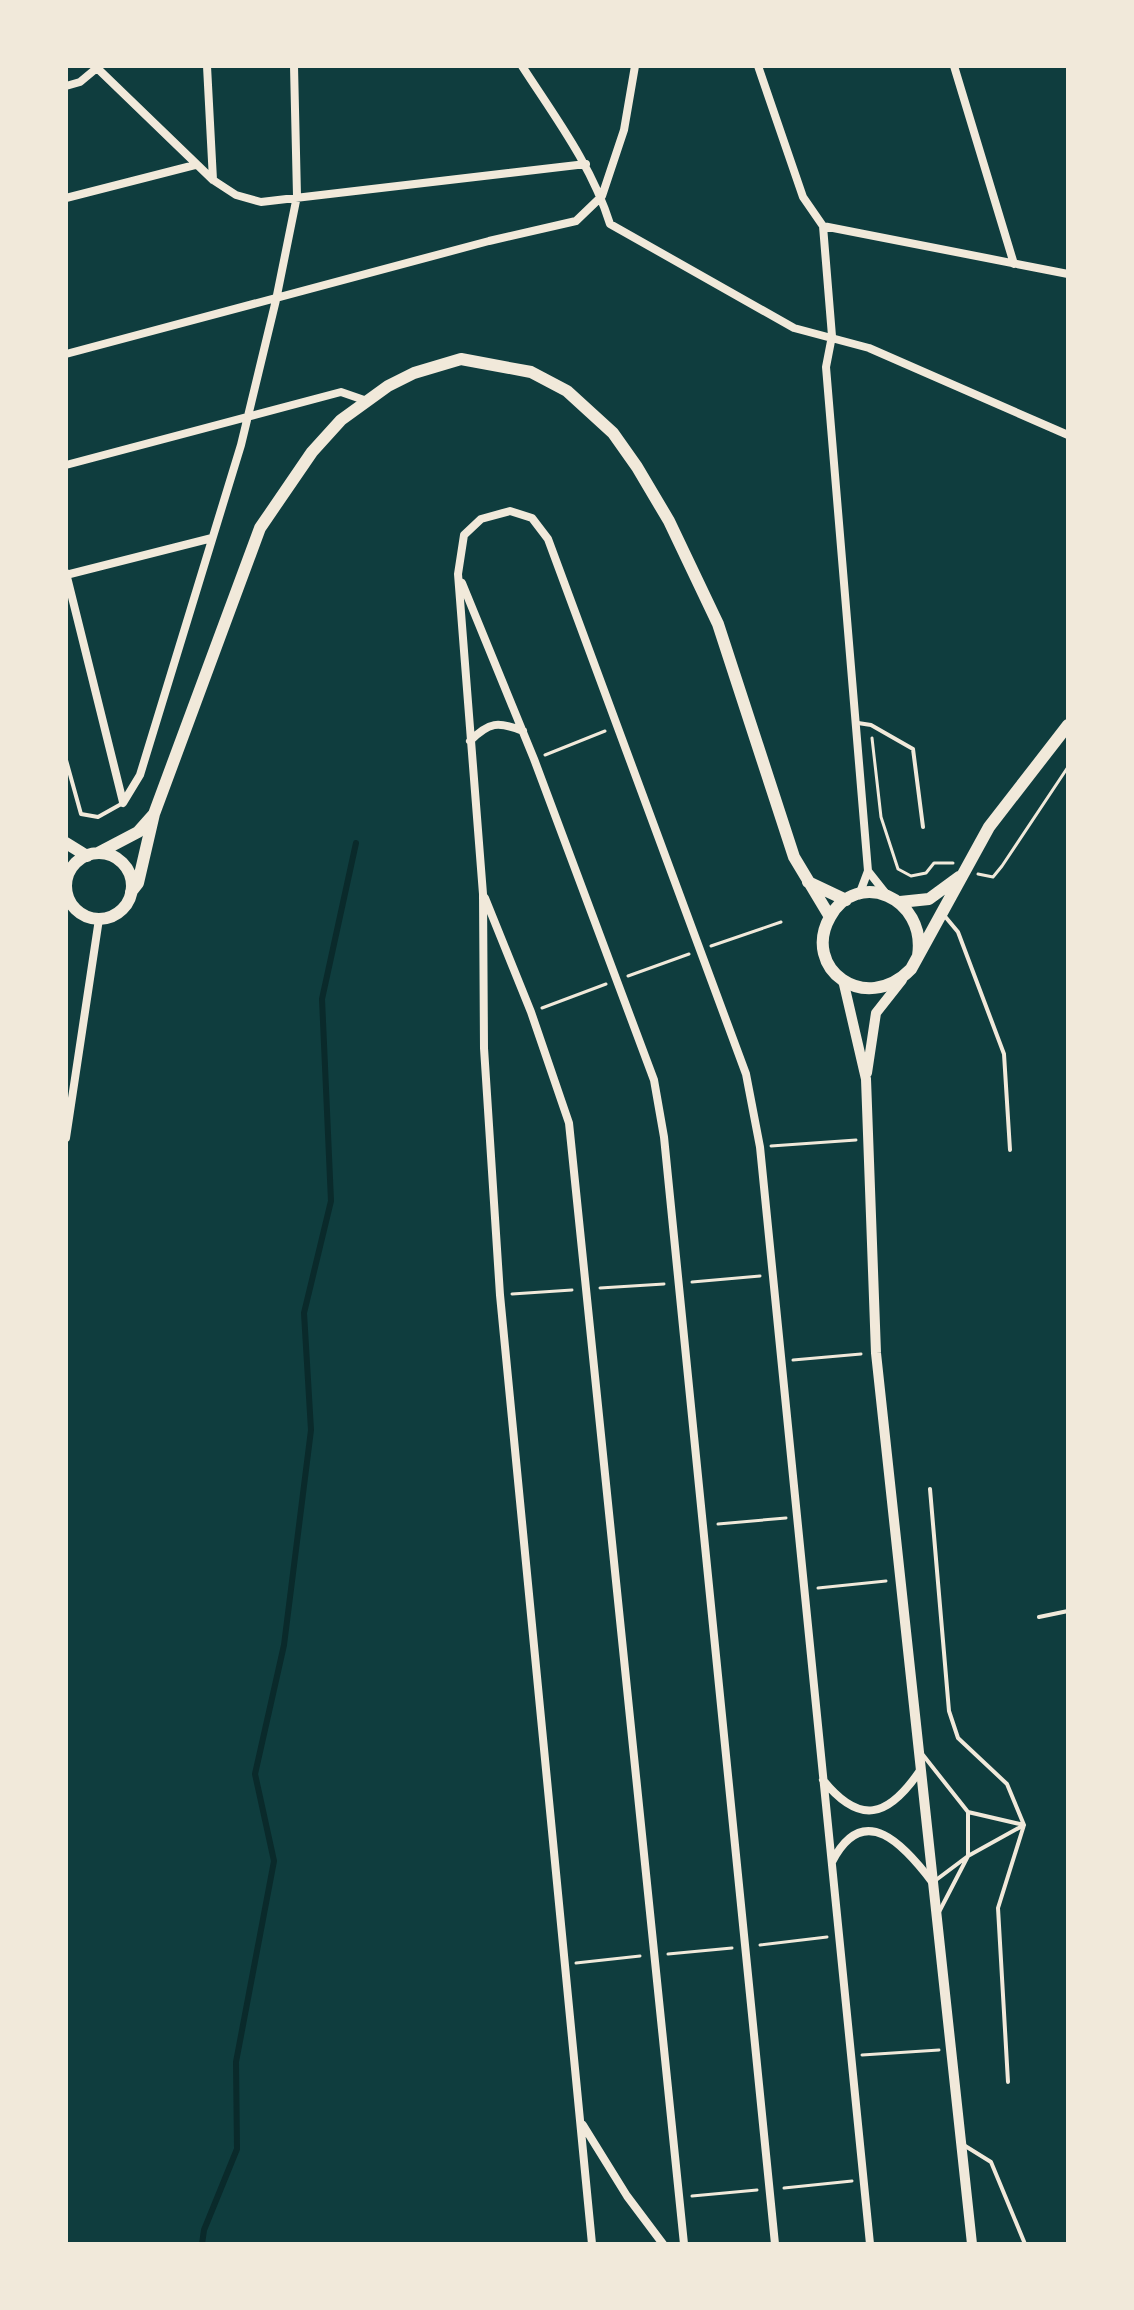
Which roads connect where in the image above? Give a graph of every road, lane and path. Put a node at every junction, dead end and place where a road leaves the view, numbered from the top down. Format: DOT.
graph roads {
  1 [pos="207,66"];
  2 [pos="294,66"];
  3 [pos="522,66"];
  4 [pos="635,66"];
  5 [pos="758,66"];
  6 [pos="954,66"];
  7 [pos="97,67"];
  8 [pos="66,86"];
  9 [pos="586,164"];
  10 [pos="195,165"];
  11 [pos="213,180"];
  12 [pos="297,196"];
  13 [pos="602,196"];
  14 [pos="66,198"];
  15 [pos="823,226"];
  16 [pos="1014,264"];
  17 [pos="1068,274"];
  18 [pos="276,300"];
  19 [pos="832,336"];
  20 [pos="66,354"];
  21 [pos="367,401"];
  22 [pos="248,419"];
  23 [pos="1068,435"];
  24 [pos="66,465"];
  25 [pos="212,538"];
  26 [pos="66,574"];
  27 [pos="458,574"];
  28 [pos="855,723"];
  29 [pos="871,725"];
  30 [pos="1068,725"];
  31 [pos="617,726"];
  32 [pos="523,731"];
  33 [pos="470,741"];
  34 [pos="534,759"];
  35 [pos="66,760"];
  36 [pos="1068,767"];
  37 [pos="123,803"];
  38 [pos="154,814"];
  39 [pos="923,827"];
  40 [pos="66,843"];
  41 [pos="92,855"];
  42 [pos="868,871"];
  43 [pos="964,871"];
  44 [pos="805,880"];
  45 [pos="66,892"];
  46 [pos="131,892"];
  47 [pos="483,894"];
  48 [pos="859,895"];
  49 [pos="887,896"];
  50 [pos="846,900"];
  51 [pos="900,902"];
  52 [pos="942,912"];
  53 [pos="830,917"];
  54 [pos="99,919"];
  55 [pos="781,922"];
  56 [pos="701,950"];
  57 [pos="918,956"];
  58 [pos="911,969"];
  59 [pos="843,980"];
  60 [pos="615,981"];
  61 [pos="531,1012"];
  62 [pos="866,1079"];
  63 [pos="66,1138"];
  64 [pos="868,1140"];
  65 [pos="760,1147"];
  66 [pos="1010,1150"];
  67 [pos="772,1275"];
  68 [pos="678,1283"];
  69 [pos="587,1289"];
  70 [pos="500,1295"];
  71 [pos="876,1353"];
  72 [pos="780,1361"];
  73 [pos="930,1489"];
  74 [pos="794,1517"];
  75 [pos="702,1525"];
  76 [pos="900,1579"];
  77 [pos="802,1589"];
  78 [pos="1068,1611"];
  79 [pos="1039,1617"];
  80 [pos="917,1747"];
  81 [pos="919,1772"];
  82 [pos="822,1780"];
  83 [pos="968,1812"];
  84 [pos="1024,1825"];
  85 [pos="968,1856"];
  86 [pos="832,1863"];
  87 [pos="933,1883"];
  88 [pos="936,1916"];
  89 [pos="839,1936"];
  90 [pos="746,1946"];
  91 [pos="656,1955"];
  92 [pos="563,1964"];
  93 [pos="950,2050"];
  94 [pos="852,2055"];
  95 [pos="1008,2082"];
  96 [pos="581,2121"];
  97 [pos="960,2142"];
  98 [pos="592,2244"];
  99 [pos="663,2244"];
  100 [pos="684,2244"];
  101 [pos="775,2244"];
  102 [pos="870,2244"];
  103 [pos="972,2244"];
  104 [pos="1025,2244"];
  1 -- 11 [label="street"];
  2 -- 12 [label="street"];
  3 -- 9 [label="street"];
  4 -- 13 [label="street"];
  5 -- 15 [label="street"];
  6 -- 16 [label="street"];
  7 -- 8 [label="street"];
  7 -- 10 [label="street"];
  9 -- 12 [label="street"];
  9 -- 13 [label="street"];
  10 -- 11 [label="street"];
  10 -- 14 [label="street"];
  11 -- 12 [label="street"];
  12 -- 18 [label="street"];
  13 -- 18 [label="street"];
  13 -- 19 [label="street"];
  15 -- 16 [label="street"];
  15 -- 19 [label="street"];
  16 -- 17 [label="street"];
  18 -- 20 [label="street"];
  18 -- 22 [label="street"];
  19 -- 23 [label="street"];
  19 -- 28 [label="street"];
  21 -- 22 [label="street"];
  21 -- 38 [label="main road"];
  21 -- 44 [label="main road"];
  22 -- 24 [label="street"];
  22 -- 25 [label="street"];
  25 -- 26 [label="street"];
  25 -- 37 [label="street"];
  26 -- 37 [label="street"];
  27 -- 31 [label="street"];
  27 -- 32 [label="street"];
  27 -- 33 [label="street"];
  28 -- 29 [label="lane"];
  28 -- 42 [label="street"];
  29 -- 39 [label="lane"];
  29 -- 43 [label="path"];
  30 -- 43 [label="main road"];
  31 -- 34 [label="path"];
  31 -- 56 [label="street"];
  32 -- 33 [label="street"];
  32 -- 34 [label="street"];
  33 -- 47 [label="street"];
  34 -- 60 [label="street"];
  35 -- 37 [label="lane"];
  36 -- 43 [label="path"];
  38 -- 41 [label="main road"];
  38 -- 46 [label="main road"];
  40 -- 41 [label="main road"];
  41 -- 45 [label="main road"];
  41 -- 46 [label="main road"];
  42 -- 48 [label="street"];
  42 -- 49 [label="street"];
  43 -- 51 [label="main road"];
  43 -- 52 [label="main road"];
  44 -- 50 [label="main road"];
  44 -- 53 [label="main road"];
  45 -- 54 [label="main road"];
  46 -- 54 [label="main road"];
  47 -- 61 [label="street"];
  47 -- 70 [label="street"];
  48 -- 49 [label="main road"];
  48 -- 50 [label="main road"];
  49 -- 51 [label="main road"];
  50 -- 53 [label="main road"];
  51 -- 57 [label="main road"];
  52 -- 57 [label="main road"];
  52 -- 66 [label="lane"];
  53 -- 59 [label="main road"];
  54 -- 63 [label="street"];
  55 -- 56 [label="path"];
  56 -- 60 [label="path"];
  56 -- 65 [label="street"];
  57 -- 58 [label="main road"];
  58 -- 59 [label="main road"];
  58 -- 62 [label="street"];
  59 -- 62 [label="street"];
  60 -- 61 [label="path"];
  60 -- 68 [label="street"];
  61 -- 69 [label="street"];
  62 -- 64 [label="street"];
  64 -- 65 [label="path"];
  64 -- 71 [label="street"];
  65 -- 67 [label="street"];
  67 -- 68 [label="path"];
  67 -- 72 [label="street"];
  68 -- 69 [label="path"];
  68 -- 75 [label="street"];
  69 -- 70 [label="path"];
  69 -- 91 [label="street"];
  70 -- 92 [label="street"];
  71 -- 72 [label="path"];
  71 -- 76 [label="street"];
  72 -- 74 [label="street"];
  73 -- 84 [label="lane"];
  74 -- 75 [label="path"];
  74 -- 77 [label="street"];
  75 -- 90 [label="street"];
  76 -- 77 [label="path"];
  76 -- 80 [label="street"];
  77 -- 82 [label="street"];
  78 -- 79 [label="lane"];
  80 -- 81 [label="street"];
  80 -- 83 [label="lane"];
  81 -- 82 [label="street"];
  81 -- 87 [label="street"];
  82 -- 86 [label="street"];
  83 -- 84 [label="lane"];
  83 -- 85 [label="lane"];
  84 -- 85 [label="lane"];
  84 -- 95 [label="lane"];
  85 -- 87 [label="lane"];
  85 -- 88 [label="lane"];
  86 -- 87 [label="street"];
  86 -- 89 [label="street"];
  87 -- 88 [label="street"];
  88 -- 93 [label="street"];
  89 -- 90 [label="path"];
  89 -- 94 [label="street"];
  90 -- 91 [label="path"];
  90 -- 101 [label="street"];
  91 -- 92 [label="path"];
  91 -- 100 [label="street"];
  92 -- 96 [label="street"];
  93 -- 94 [label="path"];
  93 -- 97 [label="street"];
  94 -- 102 [label="street"];
  96 -- 98 [label="street"];
  96 -- 99 [label="street"];
  97 -- 103 [label="street"];
  97 -- 104 [label="lane"];
}
